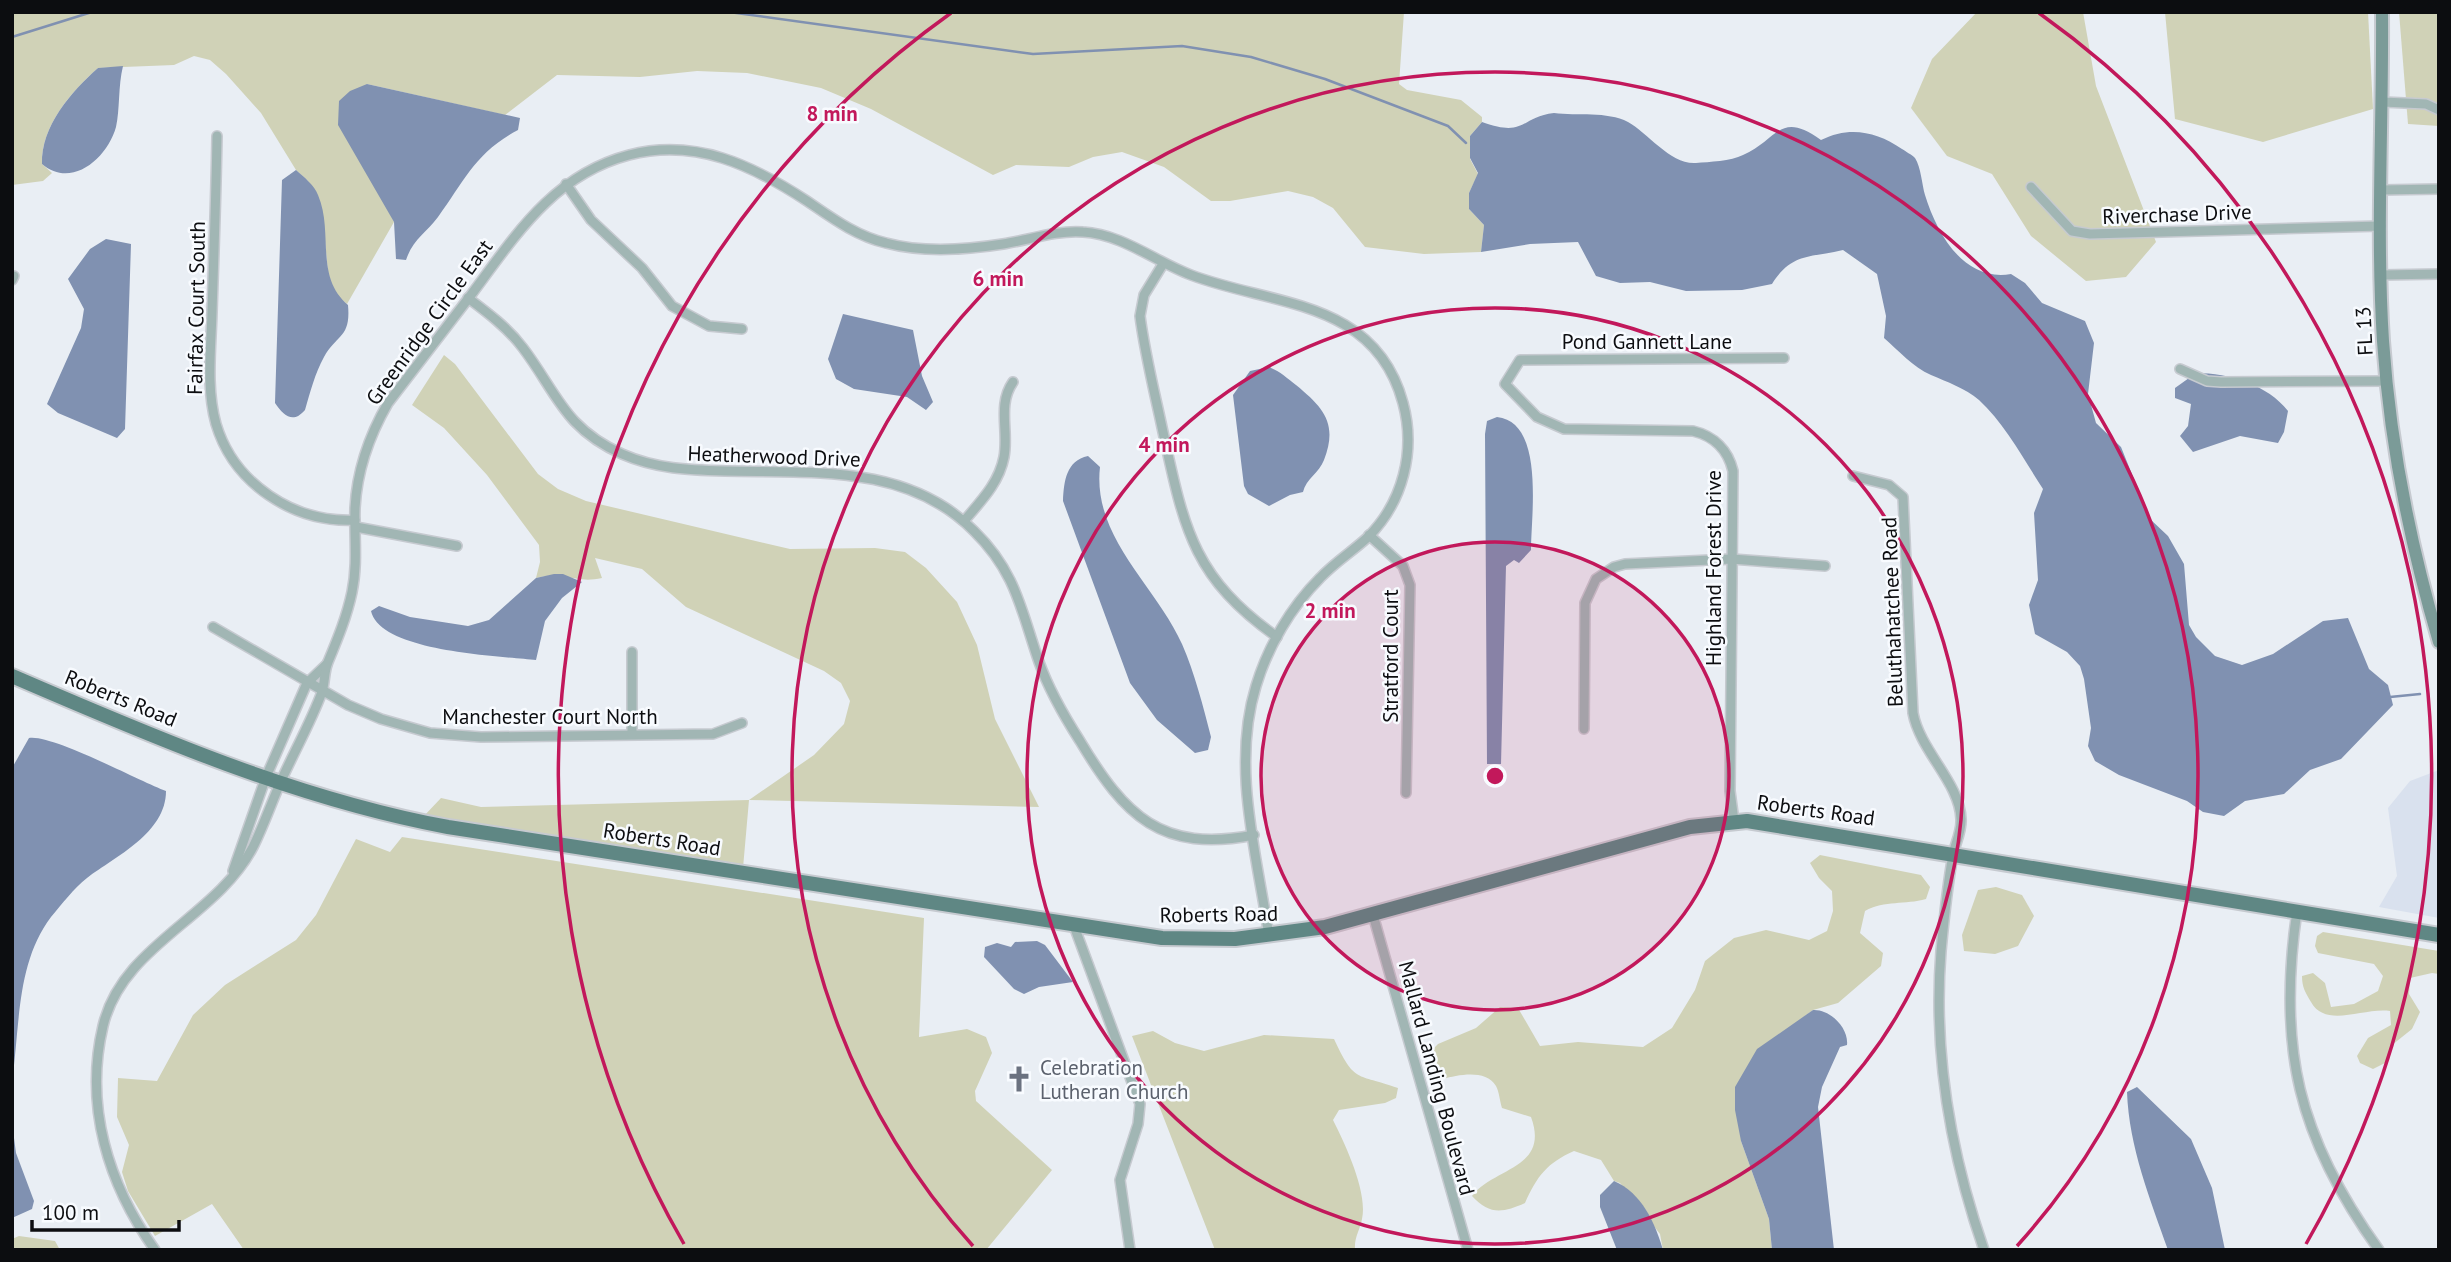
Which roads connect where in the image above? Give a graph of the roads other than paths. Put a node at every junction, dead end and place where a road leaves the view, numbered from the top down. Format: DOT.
graph roads {
  1 [pos="2382,12"];
  2 [pos="2439,100"];
  3 [pos="2383,102"];
  4 [pos="2426,104"];
  5 [pos="2439,110"];
  6 [pos="217,136"];
  7 [pos="566,184"];
  8 [pos="2031,187"];
  9 [pos="2439,189"];
  10 [pos="2382,190"];
  11 [pos="2381,226"];
  12 [pos="1163,264"];
  13 [pos="2439,274"];
  14 [pos="2382,275"];
  15 [pos="468,298"];
  16 [pos="742,329"];
  17 [pos="1784,358"];
  18 [pos="1513,367"];
  19 [pos="2180,369"];
  20 [pos="2387,381"];
  21 [pos="1013,382"];
  22 [pos="1853,476"];
  23 [pos="964,521"];
  24 [pos="356,523"];
  25 [pos="1369,535"];
  26 [pos="457,546"];
  27 [pos="1732,559"];
  28 [pos="1825,566"];
  29 [pos="213,627"];
  30 [pos="1277,636"];
  31 [pos="2439,642"];
  32 [pos="632,652"];
  33 [pos="327,664"];
  34 [pos="12,676"];
  35 [pos="307,683"];
  36 [pos="322,691"];
  37 [pos="743,723"];
  38 [pos="1584,729"];
  39 [pos="632,734"];
  40 [pos="273,780"];
  41 [pos="1406,793"];
  42 [pos="1734,821"];
  43 [pos="1254,835"];
  44 [pos="1953,853"];
  45 [pos="232,876"];
  46 [pos="2297,911"];
  47 [pos="1373,915"];
  48 [pos="1074,926"];
  49 [pos="2439,935"];
  50 [pos="1269,936"];
  51 [pos="155,1250"];
  52 [pos="1130,1250"];
  53 [pos="1468,1250"];
  54 [pos="1984,1250"];
  55 [pos="2379,1250"];
  1 -- 3 [label="main road, FL 13"];
  2 -- 4 [label="street"];
  3 -- 4 [label="street"];
  3 -- 10 [label="main road, FL 13"];
  4 -- 5 [label="street"];
  6 -- 24 [label="street, Fairfax Court South"];
  7 -- 12 [label="street, Greenridge Circle East"];
  7 -- 15 [label="street, Greenridge Circle East"];
  7 -- 16 [label="street"];
  8 -- 11 [label="street, Riverchase Drive"];
  9 -- 10 [label="street"];
  10 -- 11 [label="main road, FL 13"];
  11 -- 14 [label="main road, FL 13"];
  12 -- 25 [label="street, Greenridge Circle East"];
  12 -- 30 [label="street"];
  13 -- 14 [label="street"];
  14 -- 20 [label="main road, FL 13"];
  15 -- 23 [label="street, Heatherwood Drive"];
  15 -- 24 [label="street, Greenridge Circle East"];
  17 -- 18 [label="street, Pond Gannett Lane"];
  18 -- 27 [label="street, Highland Forest Drive"];
  19 -- 20 [label="street"];
  20 -- 31 [label="main road, FL 13"];
  21 -- 23 [label="street"];
  22 -- 44 [label="street, Beluthahatchee Road"];
  23 -- 43 [label="street, Heatherwood Drive"];
  24 -- 26 [label="street, Fairfax Court South"];
  24 -- 33 [label="street, Greenridge Circle East"];
  25 -- 30 [label="street, Greenridge Circle East"];
  25 -- 41 [label="street, Stratford Court"];
  27 -- 28 [label="street"];
  27 -- 38 [label="street"];
  27 -- 42 [label="street, Highland Forest Drive"];
  29 -- 35 [label="street, Manchester Court North"];
  30 -- 43 [label="street, Greenridge Circle East"];
  32 -- 39 [label="street"];
  33 -- 35 [label="street, Greenridge Circle East"];
  33 -- 36 [label="street, Greenridge Circle East"];
  34 -- 40 [label="main road, Roberts Road"];
  35 -- 36 [label="street, Manchester Court North"];
  35 -- 40 [label="street, Greenridge Circle East"];
  36 -- 39 [label="street, Manchester Court North"];
  36 -- 40 [label="street, Greenridge Circle East"];
  37 -- 39 [label="street, Manchester Court North"];
  40 -- 45 [label="street"];
  40 -- 45 [label="street"];
  40 -- 48 [label="main road, Roberts Road"];
  42 -- 44 [label="main road, Roberts Road"];
  42 -- 47 [label="main road, Roberts Road"];
  43 -- 50 [label="street, Greenridge Circle East"];
  44 -- 46 [label="main road, Roberts Road"];
  44 -- 54 [label="street, Beluthahatchee Road"];
  45 -- 51 [label="street"];
  46 -- 49 [label="main road, Roberts Road"];
  46 -- 55 [label="street"];
  47 -- 50 [label="main road, Roberts Road"];
  47 -- 53 [label="street, Mallard Landing Boulevard"];
  48 -- 50 [label="main road, Roberts Road"];
  48 -- 52 [label="street"];
}
